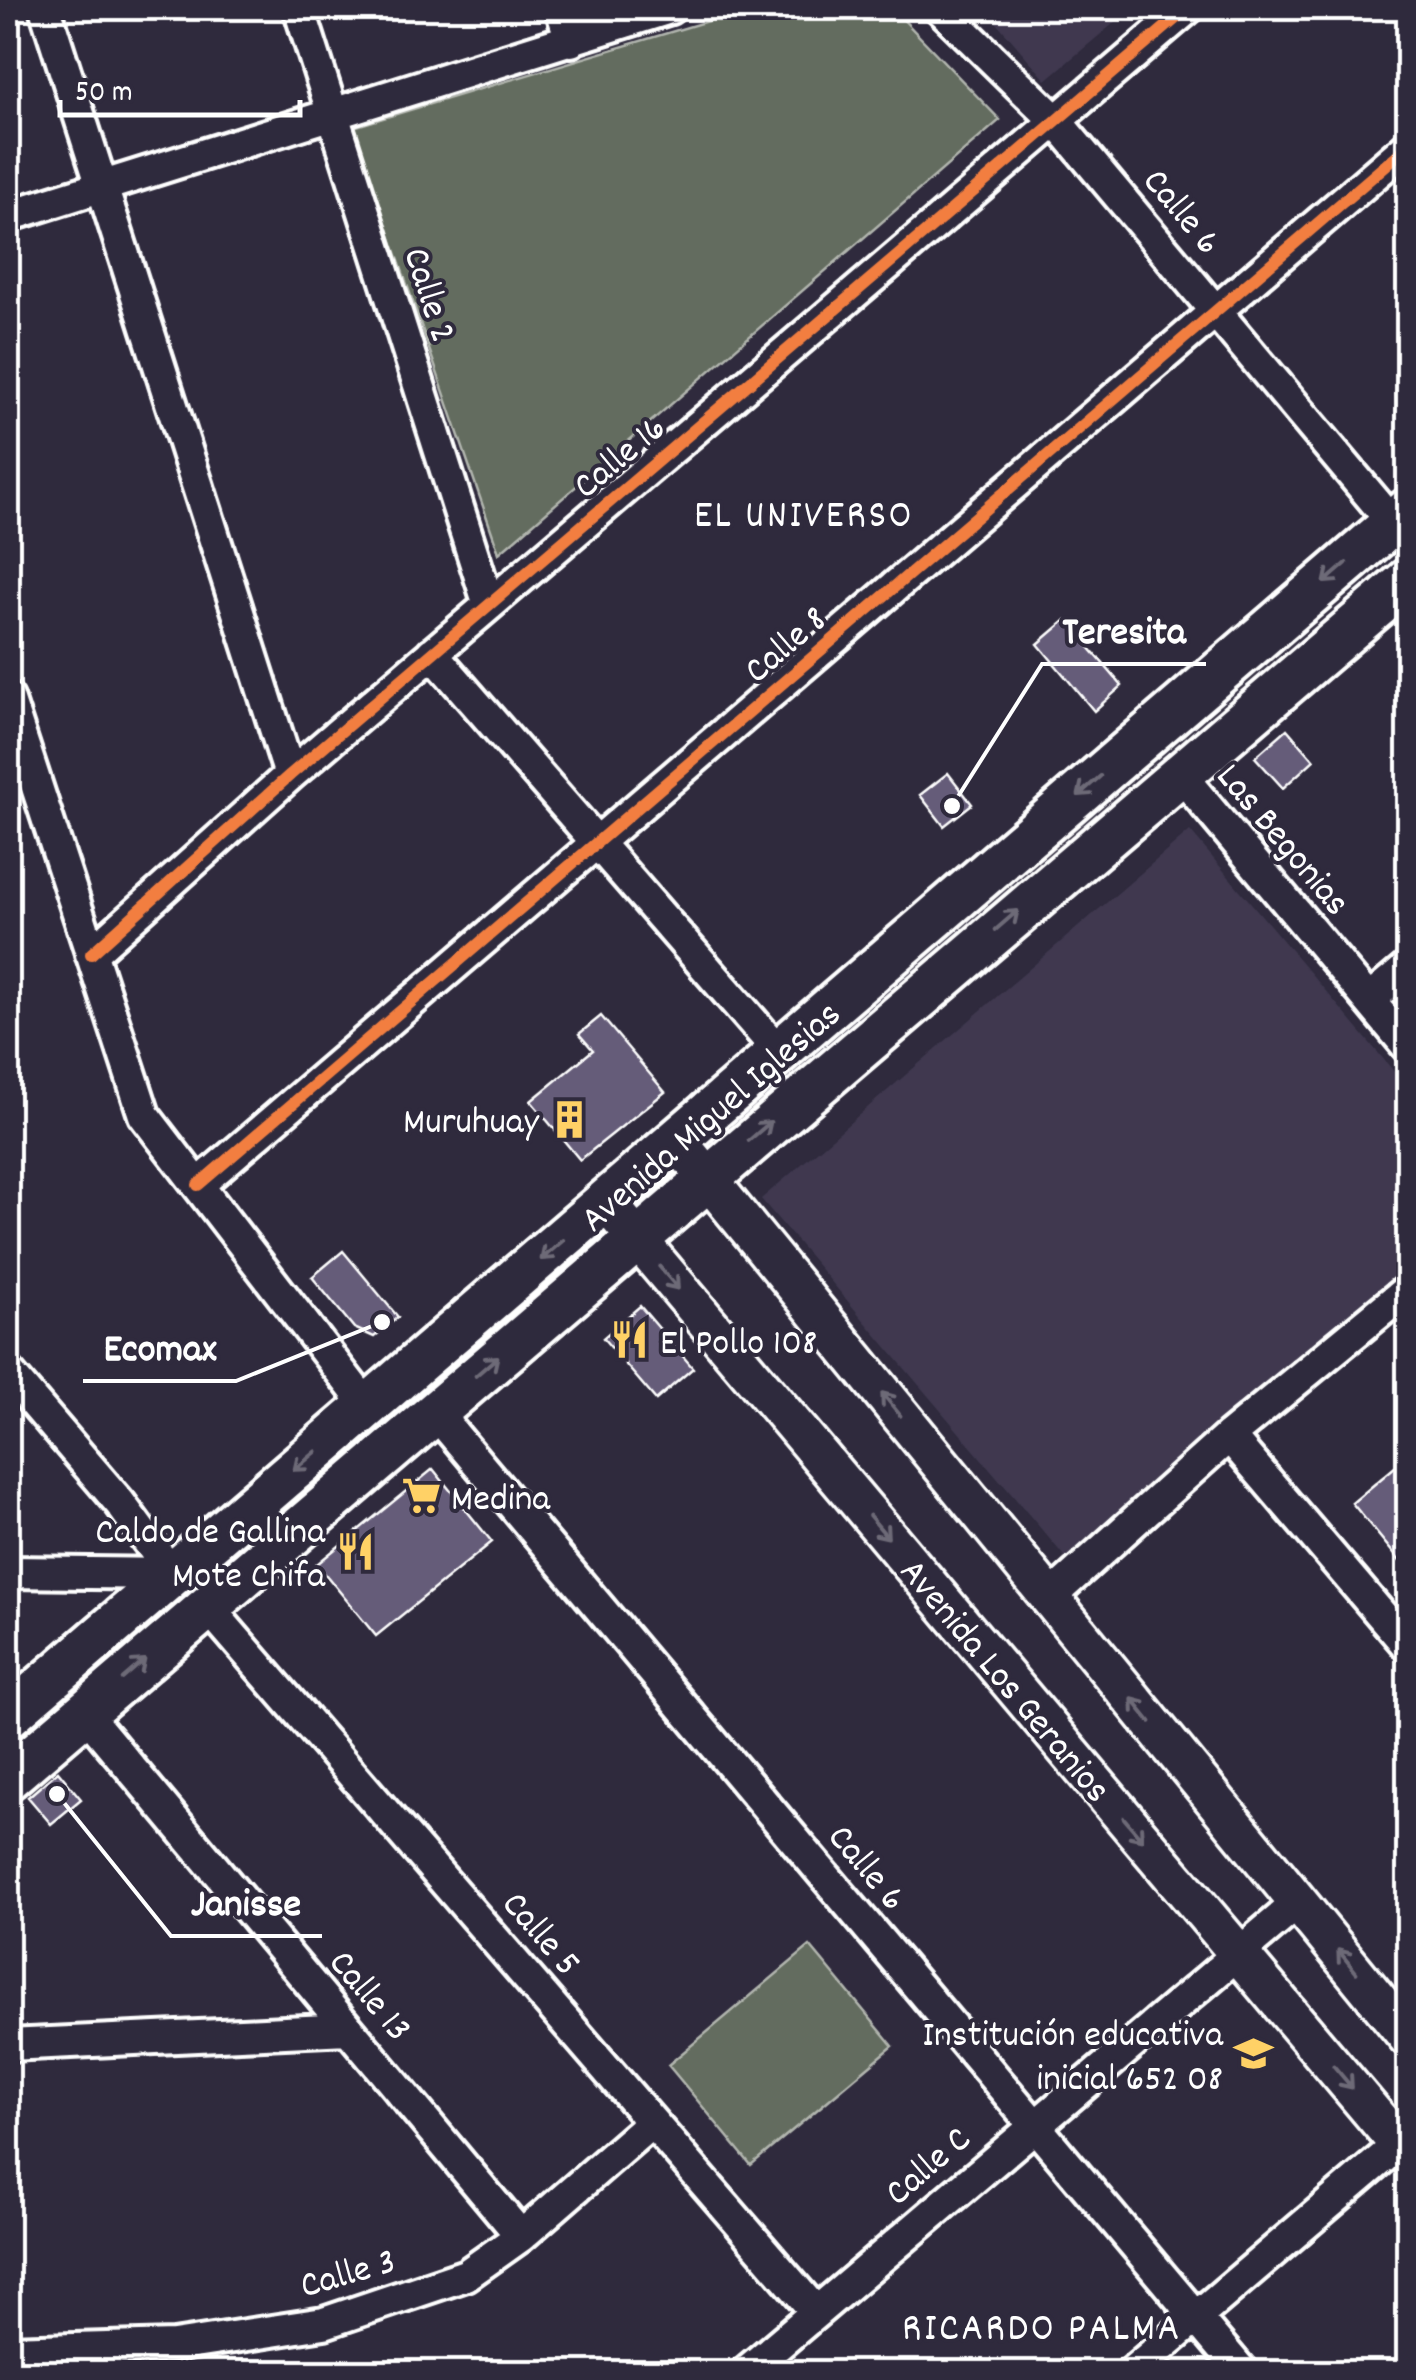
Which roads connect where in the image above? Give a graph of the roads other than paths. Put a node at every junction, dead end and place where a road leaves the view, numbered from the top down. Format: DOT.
graph roads {
  1 [pos="45,8"];
  2 [pos="299,8"];
  3 [pos="561,8"];
  4 [pos="670,8"];
  5 [pos="940,8"];
  6 [pos="1188,8"];
  7 [pos="572,42"];
  8 [pos="333,114"];
  9 [pos="1056,121"];
  10 [pos="1408,146"];
  11 [pos="102,186"];
  12 [pos="8,216"];
  13 [pos="1217,310"];
  14 [pos="1401,516"];
  15 [pos="1408,580"];
  16 [pos="489,605"];
  17 [pos="432,654"];
  18 [pos="10,712"];
  19 [pos="1178,774"];
  20 [pos="290,775"];
  21 [pos="598,842"];
  22 [pos="91,954"];
  23 [pos="1408,967"];
  24 [pos="1370,1000"];
  25 [pos="1408,1047"];
  26 [pos="780,1054"];
  27 [pos="678,1142"];
  28 [pos="707,1177"];
  29 [pos="198,1185"];
  30 [pos="606,1204"];
  31 [pos="636,1238"];
  32 [pos="1408,1289"];
  33 [pos="8,1372"];
  34 [pos="368,1407"];
  35 [pos="434,1411"];
  36 [pos="1229,1436"];
  37 [pos="8,1572"];
  38 [pos="172,1574"];
  39 [pos="1050,1598"];
  40 [pos="207,1606"];
  41 [pos="1408,1646"];
  42 [pos="84,1712"];
  43 [pos="8,1716"];
  44 [pos="8,1778"];
  45 [pos="1298,1902"];
  46 [pos="1238,1953"];
  47 [pos="348,2029"];
  48 [pos="1408,2037"];
  49 [pos="8,2045"];
  50 [pos="652,2122"];
  51 [pos="1033,2124"];
  52 [pos="1404,2149"];
  53 [pos="521,2236"];
  54 [pos="816,2312"];
  55 [pos="1197,2319"];
  56 [pos="8,2351"];
  57 [pos="746,2372"];
  58 [pos="1132,2372"];
  59 [pos="1242,2372"];
  1 -- 11 [label="street"];
  2 -- 8 [label="street, Calle 2"];
  3 -- 7 [label="street"];
  4 -- 7 [label="street"];
  5 -- 9 [label="street, Calle 6"];
  6 -- 9 [label="street, Calle 16"];
  7 -- 8 [label="street"];
  8 -- 11 [label="street"];
  8 -- 16 [label="street, Calle 2"];
  9 -- 13 [label="street, Calle 6"];
  9 -- 16 [label="street, Calle 16"];
  10 -- 13 [label="street, Calle 8"];
  11 -- 12 [label="street"];
  11 -- 20 [label="street"];
  13 -- 14 [label="street, Calle 6"];
  13 -- 21 [label="street, Calle 8"];
  14 -- 26 [label="main road, Avenida Miguel Iglesias, one-way"];
  15 -- 19 [label="main road, Avenida Miguel Iglesias"];
  16 -- 17 [label="street, Calle 16"];
  17 -- 20 [label="street, Calle 16"];
  17 -- 21 [label="street"];
  18 -- 22 [label="street"];
  19 -- 24 [label="street, Las Begonias"];
  28 -- 19 [label="main road, Avenida Miguel Iglesias, one-way"];
  20 -- 22 [label="street, Calle 16"];
  21 -- 26 [label="street"];
  21 -- 29 [label="street, Calle 8"];
  22 -- 29 [label="street"];
  23 -- 24 [label="street"];
  24 -- 25 [label="street, Las Begonias"];
  26 -- 27 [label="main road, Avenida Miguel Iglesias"];
  27 -- 28 [label="street"];
  27 -- 30 [label="main road, Avenida Miguel Iglesias"];
  28 -- 31 [label="main road, Avenida Miguel Iglesias"];
  39 -- 28 [label="street, one-way"];
  29 -- 34 [label="street"];
  30 -- 31 [label="street, Avenida Los Geranios"];
  30 -- 34 [label="main road, Avenida Miguel Iglesias, one-way"];
  35 -- 31 [label="main road, Avenida Miguel Iglesias, one-way"];
  31 -- 46 [label="street, Avenida Los Geranios, one-way"];
  32 -- 36 [label="street"];
  33 -- 38 [label="street"];
  34 -- 38 [label="main road, Avenida Miguel Iglesias, one-way"];
  35 -- 40 [label="main road, Avenida Miguel Iglesias"];
  35 -- 51 [label="street, Calle 6"];
  36 -- 39 [label="street"];
  36 -- 41 [label="street"];
  37 -- 38 [label="street"];
  38 -- 43 [label="main road, Avenida Miguel Iglesias"];
  45 -- 39 [label="street, one-way"];
  42 -- 40 [label="main road, Avenida Miguel Iglesias, one-way"];
  40 -- 50 [label="street, Calle 5"];
  42 -- 44 [label="main road, Avenida Miguel Iglesias"];
  42 -- 47 [label="street, Calle 13"];
  45 -- 46 [label="street, Calle C"];
  48 -- 45 [label="street, one-way"];
  46 -- 51 [label="street, Calle C"];
  46 -- 52 [label="street, Avenida Los Geranios, one-way"];
  47 -- 49 [label="street"];
  47 -- 53 [label="street, Calle 13"];
  50 -- 53 [label="street, Calle 3"];
  50 -- 54 [label="street, Calle 5"];
  51 -- 54 [label="street, Calle C"];
  51 -- 55 [label="street, Calle 6"];
  52 -- 55 [label="street"];
  53 -- 56 [label="street, Calle 3"];
  54 -- 57 [label="street, Calle C"];
  55 -- 58 [label="street"];
  55 -- 59 [label="street, Calle 6"];
}
